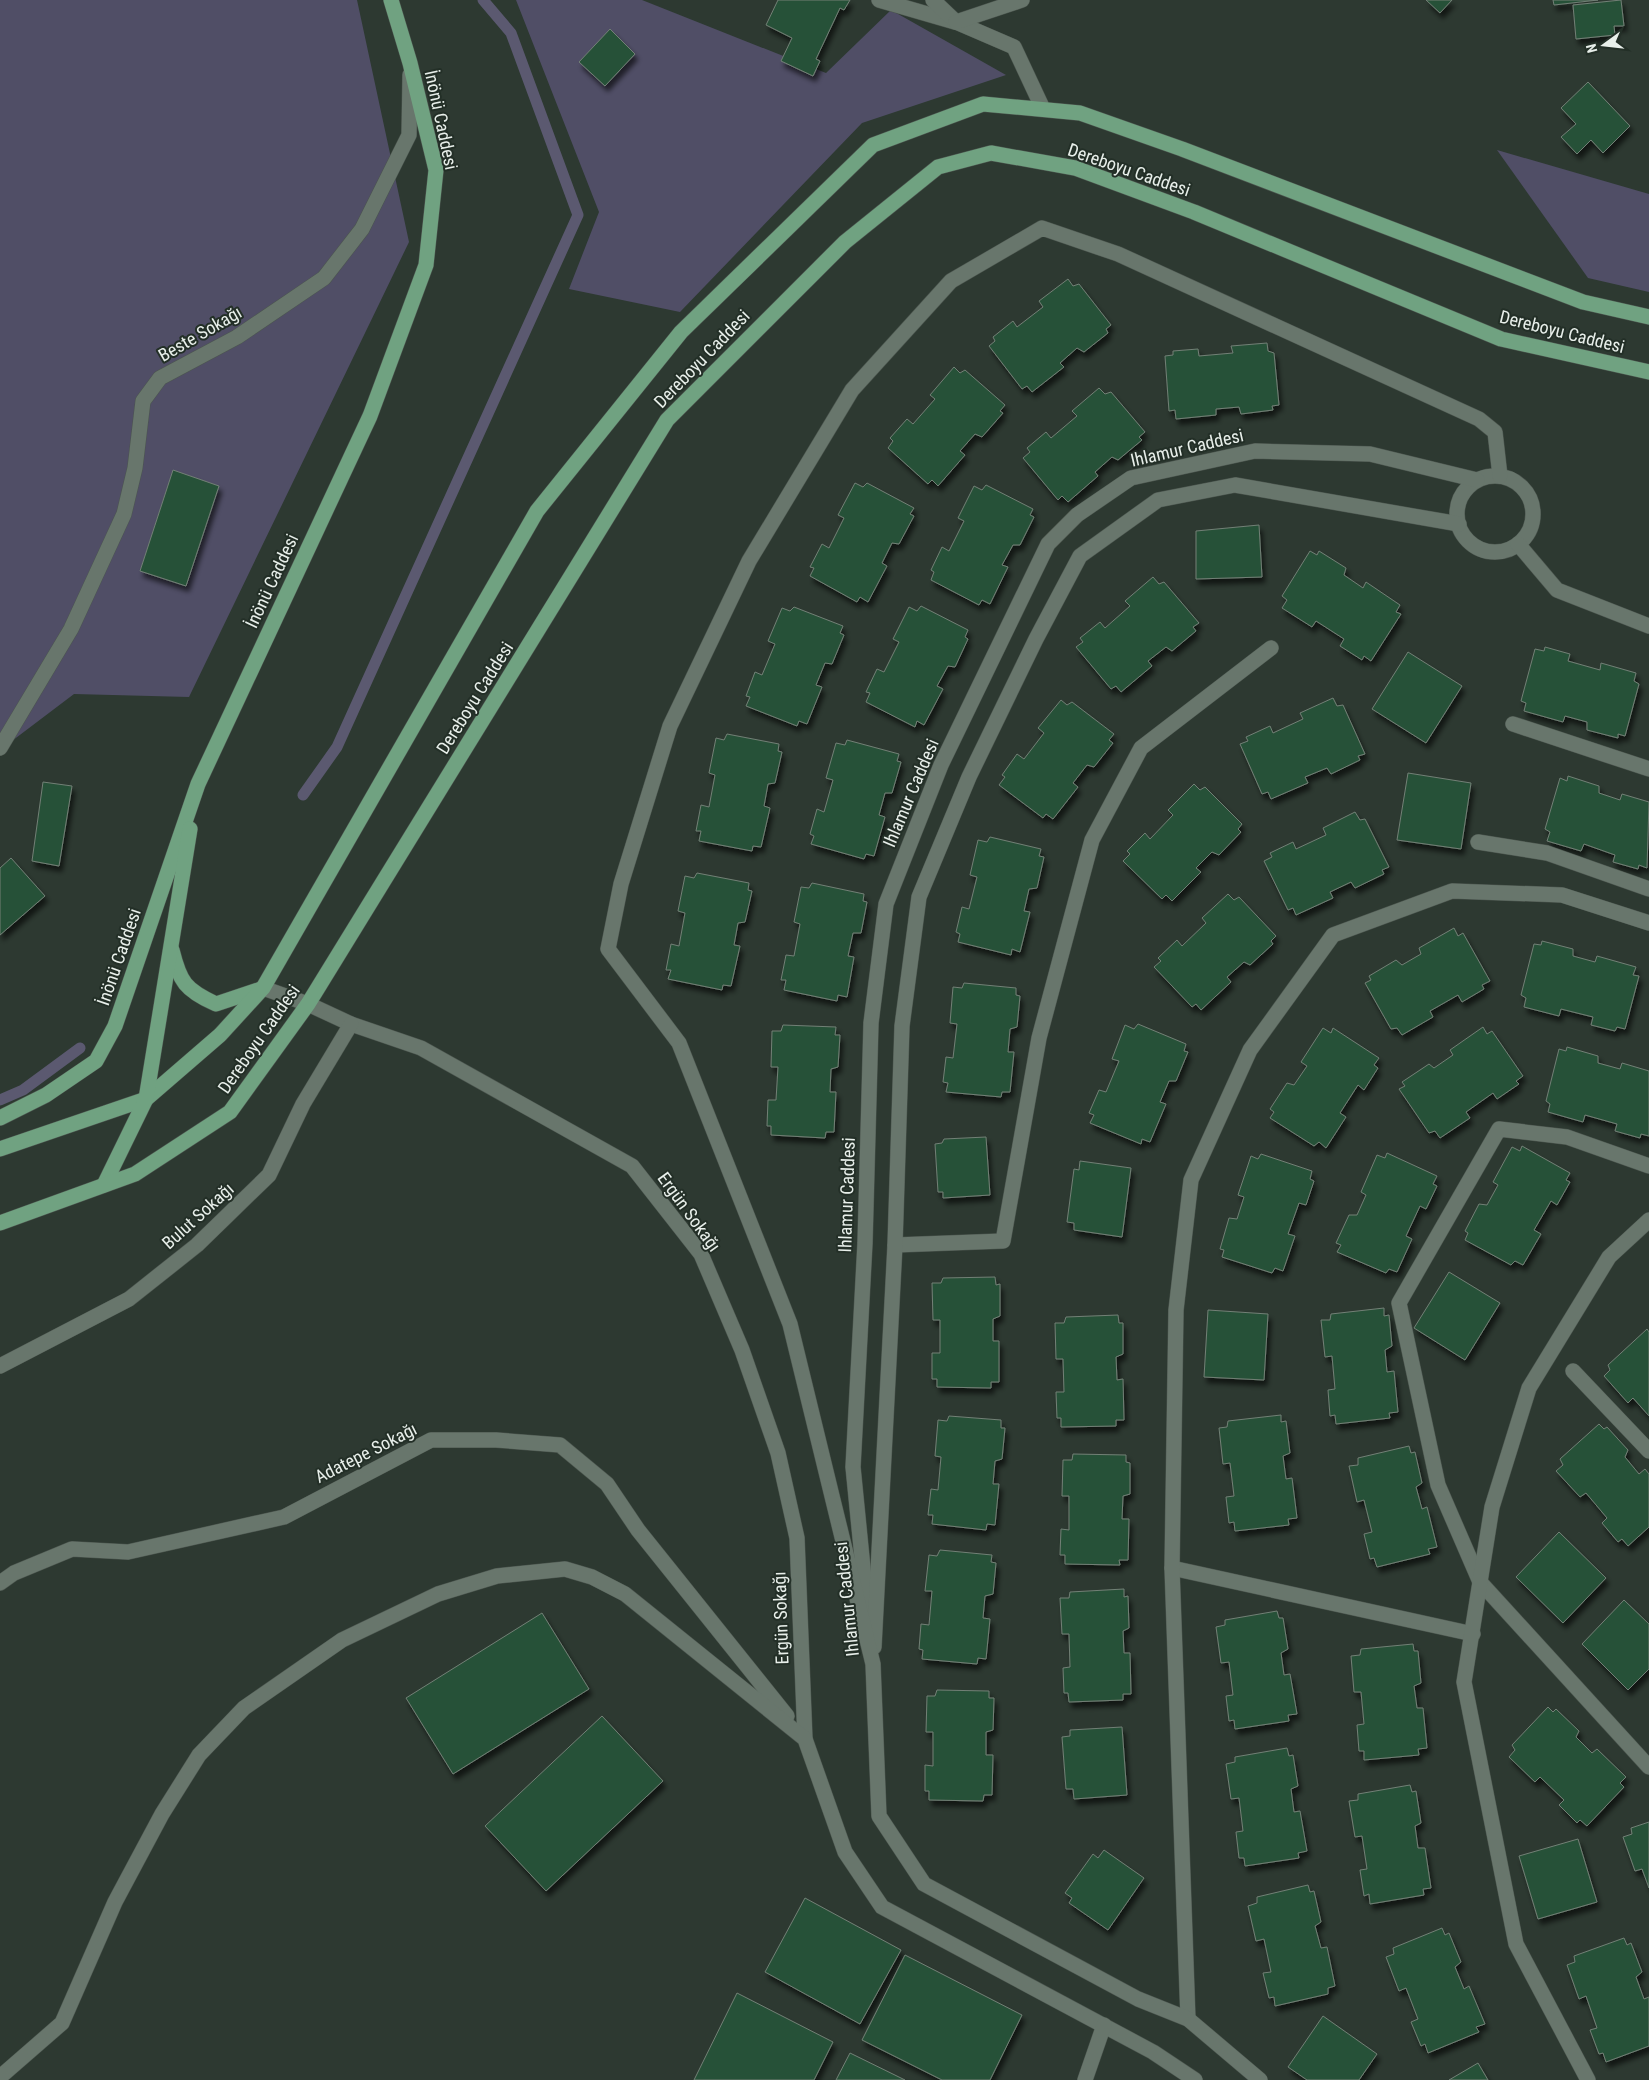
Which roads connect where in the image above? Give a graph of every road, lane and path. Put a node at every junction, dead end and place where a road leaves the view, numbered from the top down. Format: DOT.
graph roads {
  1 [pos="391,0"];
  2 [pos="879,0"];
  3 [pos="934,0"];
  4 [pos="1022,0"];
  5 [pos="956,22"];
  6 [pos="410,64"];
  7 [pos="1043,110"];
  8 [pos="1649,317"];
  9 [pos="1649,372"];
  10 [pos="1500,476"];
  11 [pos="1477,480"];
  12 [pos="1458,524"];
  13 [pos="1518,544"];
  14 [pos="1649,626"];
  15 [pos="1271,648"];
  16 [pos="1513,724"];
  17 [pos="0,748"];
  18 [pos="1649,769"];
  19 [pos="198,784"];
  20 [pos="1478,842"];
  21 [pos="1649,889"];
  22 [pos="1649,923"];
  23 [pos="170,944"];
  24 [pos="262,988"];
  25 [pos="308,1004"];
  26 [pos="351,1024"];
  27 [pos="146,1099"];
  28 [pos="0,1118"];
  29 [pos="0,1149"];
  30 [pos="1649,1166"];
  31 [pos="104,1185"];
  32 [pos="1649,1220"];
  33 [pos="0,1223"];
  34 [pos="895,1245"];
  35 [pos="0,1366"];
  36 [pos="1573,1371"];
  37 [pos="1649,1451"];
  38 [pos="1172,1568"];
  39 [pos="1480,1582"];
  40 [pos="0,1583"];
  41 [pos="1473,1634"];
  42 [pos="873,1664"];
  43 [pos="805,1739"];
  44 [pos="1649,1768"];
  45 [pos="1188,2019"];
  46 [pos="1104,2025"];
  47 [pos="0,2077"];
  48 [pos="1085,2080"];
  49 [pos="1195,2080"];
  50 [pos="1260,2080"];
  51 [pos="1588,2080"];
  1 -- 6 [label="main road, İnönü Caddesi"];
  2 -- 5 [label="street"];
  3 -- 5 [label="street"];
  4 -- 5 [label="street"];
  5 -- 7 [label="street"];
  6 -- 17 [label="street, Beste Sokağı"];
  6 -- 19 [label="main road, İnönü Caddesi"];
  7 -- 8 [label="main road, Dereboyu Caddesi"];
  7 -- 24 [label="main road, Dereboyu Caddesi"];
  9 -- 25 [label="main road, Dereboyu Caddesi"];
  10 -- 11 [label="street"];
  10 -- 13 [label="street"];
  10 -- 42 [label="street"];
  11 -- 12 [label="street"];
  11 -- 42 [label="street, Ihlamur Caddesi"];
  12 -- 13 [label="street"];
  12 -- 34 [label="street, Ihlamur Caddesi"];
  13 -- 14 [label="street"];
  15 -- 34 [label="street"];
  16 -- 18 [label="street"];
  19 -- 23 [label="main road"];
  19 -- 28 [label="main road, İnönü Caddesi"];
  20 -- 21 [label="street"];
  22 -- 38 [label="street"];
  23 -- 24 [label="main road"];
  23 -- 27 [label="main road"];
  24 -- 25 [label="street, Ergün Sokağı"];
  24 -- 27 [label="main road, Dereboyu Caddesi"];
  25 -- 26 [label="street, Ergün Sokağı"];
  25 -- 31 [label="main road, Dereboyu Caddesi"];
  26 -- 35 [label="street, Bulut Sokağı"];
  26 -- 43 [label="street, Ergün Sokağı"];
  27 -- 29 [label="main road, Dereboyu Caddesi"];
  27 -- 31 [label="main road"];
  30 -- 39 [label="street"];
  31 -- 33 [label="main road, Dereboyu Caddesi"];
  32 -- 39 [label="street"];
  34 -- 42 [label="street, Ihlamur Caddesi"];
  36 -- 37 [label="street"];
  38 -- 41 [label="street"];
  38 -- 45 [label="street"];
  39 -- 41 [label="street"];
  39 -- 44 [label="street"];
  40 -- 43 [label="street, Adatepe Sokağı"];
  41 -- 51 [label="street"];
  42 -- 45 [label="street"];
  43 -- 46 [label="street"];
  43 -- 47 [label="street"];
  45 -- 50 [label="street"];
  46 -- 48 [label="street"];
  46 -- 49 [label="street"];
}
